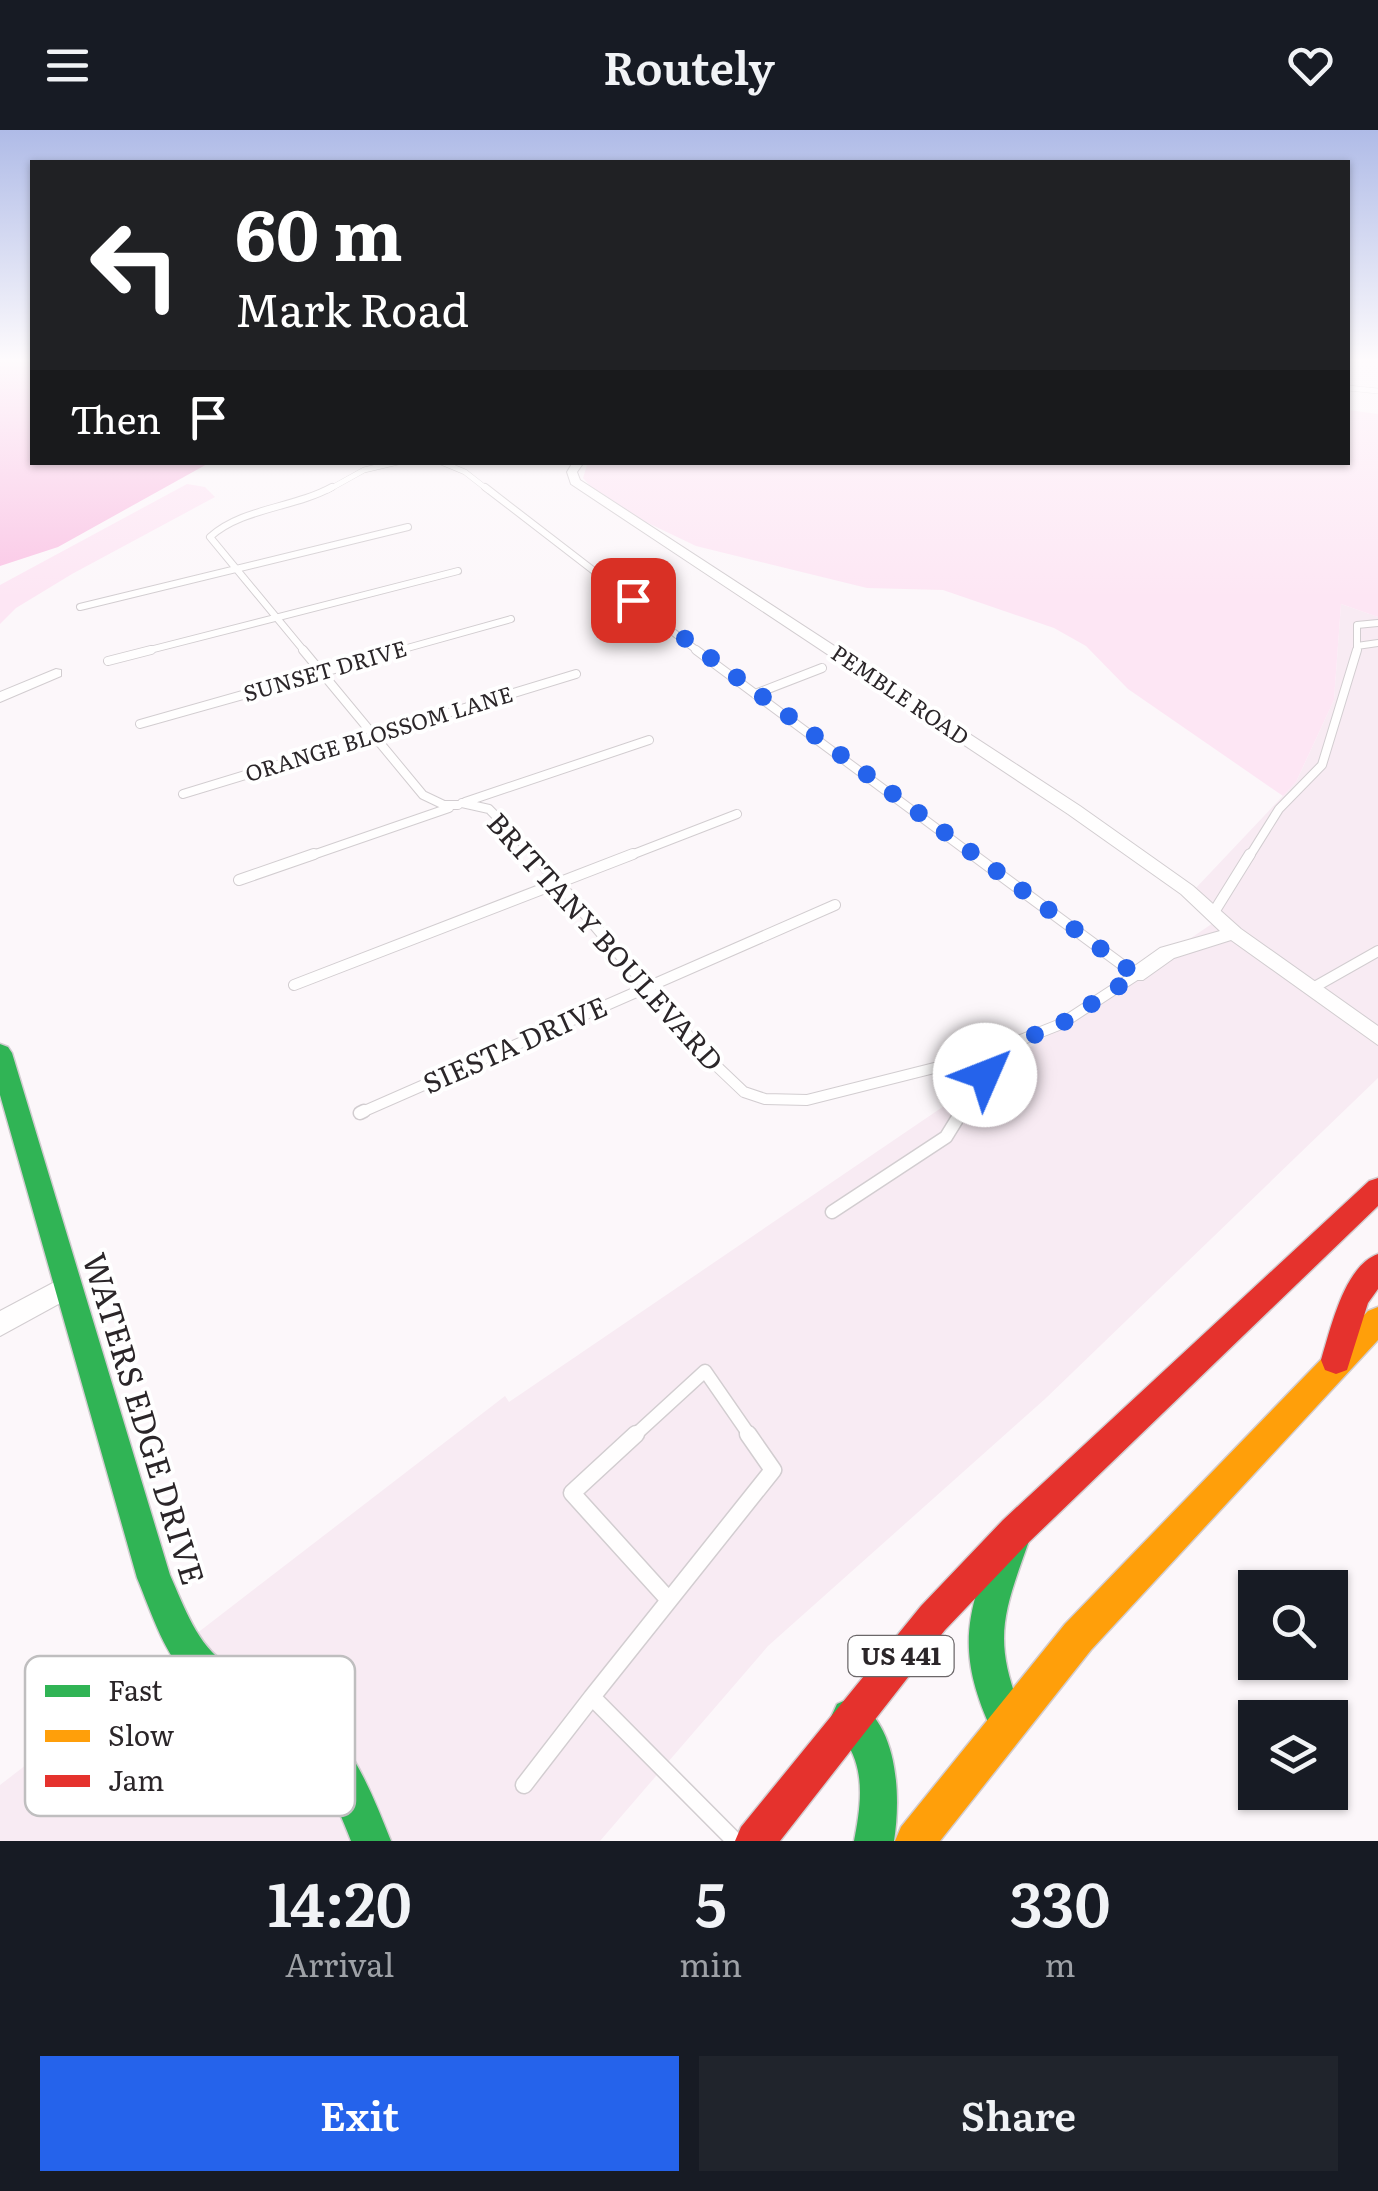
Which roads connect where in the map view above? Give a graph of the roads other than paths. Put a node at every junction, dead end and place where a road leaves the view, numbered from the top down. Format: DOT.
graph roads {
  1 [pos="385,465"];
  2 [pos="448,465"];
  3 [pos="577,465"];
  4 [pos="408,527"];
  5 [pos="235,569"];
  6 [pos="458,572"];
  7 [pos="80,607"];
  8 [pos="276,618"];
  9 [pos="511,619"];
  10 [pos="1378,623"];
  11 [pos="1378,642"];
  12 [pos="1357,646"];
  13 [pos="108,661"];
  14 [pos="822,668"];
  15 [pos="321,673"];
  16 [pos="56,674"];
  17 [pos="576,674"];
  18 [pos="755,694"];
  19 [pos="0,698"];
  20 [pos="140,724"];
  21 [pos="373,736"];
  22 [pos="649,740"];
  23 [pos="183,794"];
  24 [pos="460,804"];
  25 [pos="737,814"];
  26 [pos="239,880"];
  27 [pos="559,881"];
  28 [pos="835,905"];
  29 [pos="1214,912"];
  30 [pos="1234,934"];
  31 [pos="1378,951"];
  32 [pos="1136,975"];
  33 [pos="294,985"];
  34 [pos="646,986"];
  35 [pos="1310,990"];
  36 [pos="1378,1037"];
  37 [pos="1000,1049"];
  38 [pos="0,1053"];
  39 [pos="360,1114"];
  40 [pos="1378,1189"];
  41 [pos="832,1212"];
  42 [pos="1378,1266"];
  43 [pos="66,1287"];
  44 [pos="1378,1320"];
  45 [pos="0,1324"];
  46 [pos="1335,1364"];
  47 [pos="1016,1532"];
  48 [pos="667,1598"];
  49 [pos="192,1656"];
  50 [pos="592,1697"];
  51 [pos="850,1717"];
  52 [pos="1005,1718"];
  53 [pos="524,1785"];
  54 [pos="355,1796"];
  55 [pos="371,1841"];
  56 [pos="734,1841"];
  57 [pos="755,1841"];
  58 [pos="874,1841"];
  59 [pos="915,1841"];
  1 -- 5 [label="lane, BRITTANY BOULEVARD"];
  2 -- 18 [label="lane"];
  3 -- 29 [label="street, PEMBLE ROAD"];
  4 -- 5 [label="lane"];
  5 -- 7 [label="lane"];
  5 -- 8 [label="lane, BRITTANY BOULEVARD"];
  6 -- 8 [label="lane"];
  8 -- 13 [label="lane"];
  8 -- 15 [label="lane, BRITTANY BOULEVARD"];
  9 -- 15 [label="lane, SUNSET DRIVE"];
  10 -- 12 [label="lane"];
  11 -- 12 [label="lane"];
  12 -- 29 [label="lane"];
  14 -- 18 [label="lane"];
  15 -- 20 [label="lane, SUNSET DRIVE"];
  15 -- 21 [label="lane, BRITTANY BOULEVARD"];
  16 -- 19 [label="street"];
  17 -- 21 [label="lane, ORANGE BLOSSOM LANE"];
  18 -- 32 [label="lane"];
  21 -- 23 [label="lane, ORANGE BLOSSOM LANE"];
  21 -- 24 [label="lane, BRITTANY BOULEVARD"];
  22 -- 24 [label="lane"];
  24 -- 26 [label="lane"];
  24 -- 27 [label="lane, BRITTANY BOULEVARD"];
  25 -- 27 [label="lane"];
  27 -- 33 [label="lane"];
  27 -- 34 [label="lane, BRITTANY BOULEVARD"];
  28 -- 34 [label="lane, SIESTA DRIVE"];
  29 -- 30 [label="street, PEMBLE ROAD"];
  30 -- 32 [label="street"];
  30 -- 35 [label="street, PEMBLE ROAD"];
  31 -- 35 [label="lane"];
  32 -- 37 [label="lane, BRITTANY BOULEVARD"];
  34 -- 37 [label="lane, BRITTANY BOULEVARD"];
  34 -- 39 [label="lane, SIESTA DRIVE"];
  35 -- 36 [label="street, PEMBLE ROAD"];
  37 -- 41 [label="lane"];
  38 -- 43 [label="main road, WATERS EDGE DRIVE"];
  40 -- 47 [label="main road, US 441"];
  42 -- 46 [label="main road"];
  43 -- 45 [label="street"];
  43 -- 49 [label="main road, WATERS EDGE DRIVE"];
  44 -- 46 [label="main road"];
  46 -- 52 [label="main road"];
  47 -- 51 [label="main road, US 441"];
  47 -- 52 [label="main road"];
  48 -- 48 [label="lane"];
  48 -- 50 [label="lane"];
  50 -- 53 [label="lane"];
  50 -- 56 [label="lane"];
  51 -- 57 [label="main road, US 441"];
  51 -- 58 [label="main road"];
  52 -- 59 [label="main road"];
  54 -- 55 [label="main road, WATERS EDGE DRIVE"];
}
